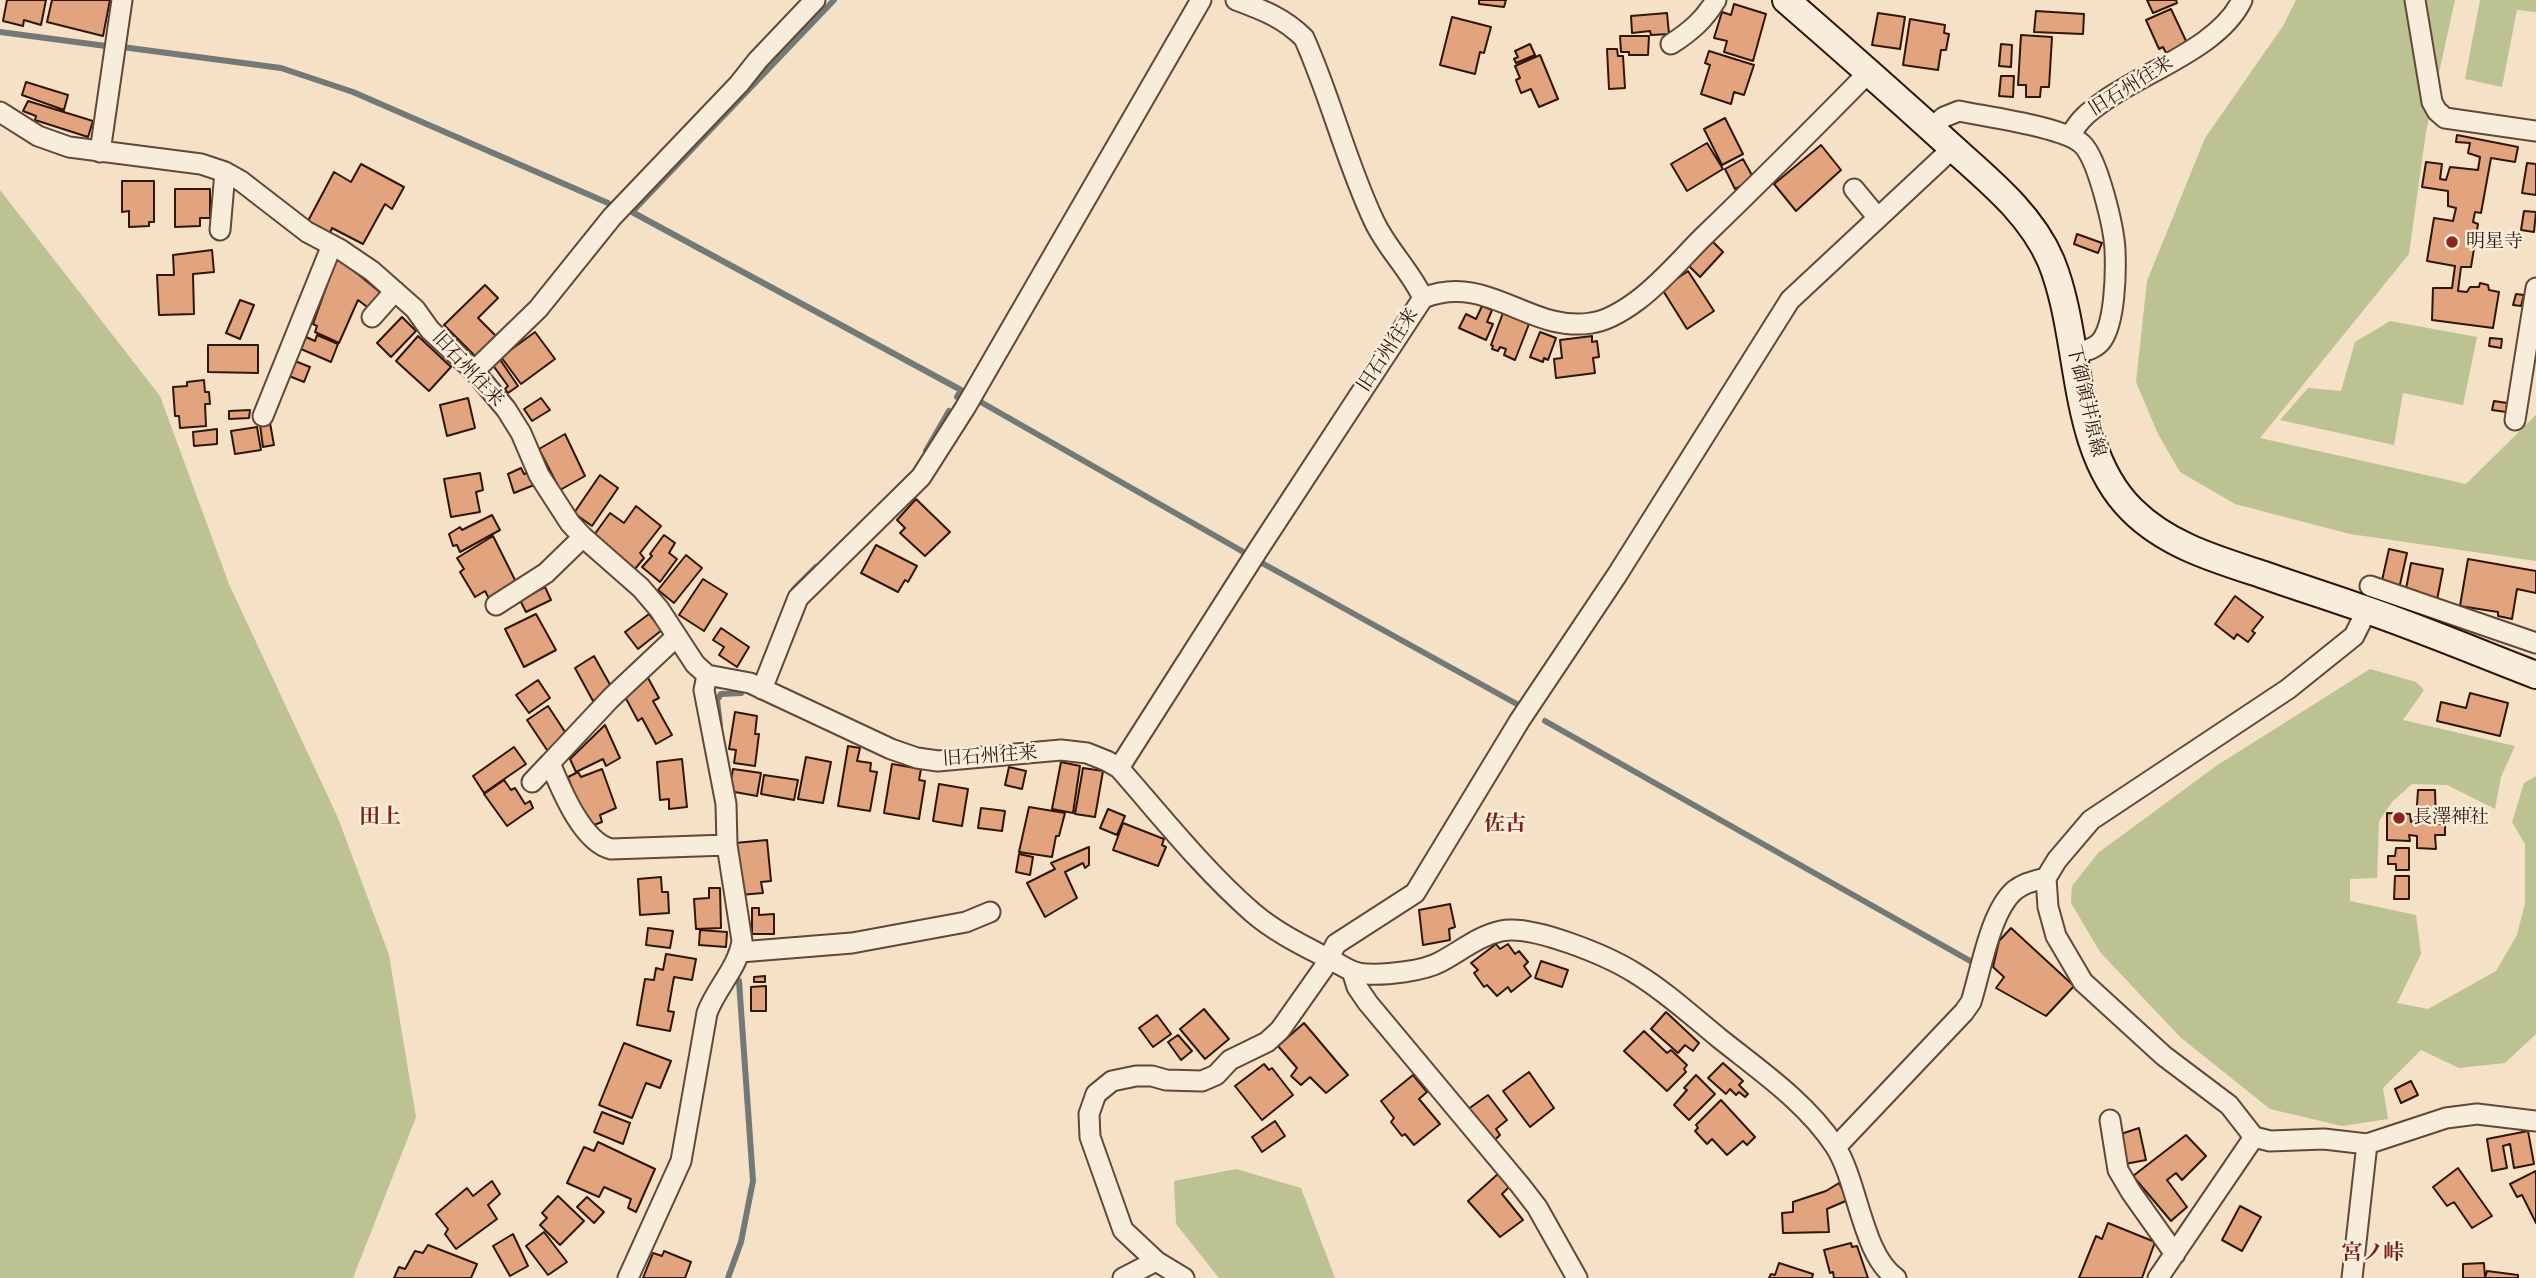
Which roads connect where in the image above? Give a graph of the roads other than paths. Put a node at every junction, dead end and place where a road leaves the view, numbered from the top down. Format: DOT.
graph roads {
  1 [pos="122,0"];
  2 [pos="815,0"];
  3 [pos="1201,0"];
  4 [pos="1236,0"];
  5 [pos="1716,0"];
  6 [pos="1786,0"];
  7 [pos="2242,0"];
  8 [pos="2415,0"];
  9 [pos="1671,44"];
  10 [pos="1868,72"];
  11 [pos="0,112"];
  12 [pos="1931,128"];
  13 [pos="2536,131"];
  14 [pos="2071,135"];
  15 [pos="1953,148"];
  16 [pos="100,152"];
  17 [pos="225,172"];
  18 [pos="1854,189"];
  19 [pos="1878,218"];
  20 [pos="220,230"];
  21 [pos="332,245"];
  22 [pos="2536,288"];
  23 [pos="395,291"];
  24 [pos="1423,298"];
  25 [pos="372,317"];
  26 [pos="2074,354"];
  27 [pos="474,371"];
  28 [pos="262,416"];
  29 [pos="2515,420"];
  30 [pos="583,537"];
  31 [pos="2369,598"];
  32 [pos="496,605"];
  33 [pos="677,636"];
  34 [pos="2536,643"];
  35 [pos="707,674"];
  36 [pos="2536,675"];
  37 [pos="762,689"];
  38 [pos="550,763"];
  39 [pos="1119,768"];
  40 [pos="532,782"];
  41 [pos="727,845"];
  42 [pos="2046,878"];
  43 [pos="990,912"];
  44 [pos="740,952"];
  45 [pos="1329,958"];
  46 [pos="1352,971"];
  47 [pos="2110,1120"];
  48 [pos="2536,1121"];
  49 [pos="2254,1137"];
  50 [pos="2367,1144"];
  51 [pos="1836,1147"];
  52 [pos="2175,1254"];
  53 [pos="1156,1261"];
  54 [pos="1889,1276"];
  55 [pos="628,1278"];
  56 [pos="1123,1278"];
  57 [pos="1184,1278"];
  58 [pos="1577,1278"];
  59 [pos="2158,1278"];
  60 [pos="2351,1278"];
  1 -- 16 [label="street"];
  2 -- 27 [label="street"];
  3 -- 37 [label="street"];
  4 -- 24 [label="street"];
  5 -- 9 [label="street"];
  6 -- 10 [label="main road, 下御領井原線"];
  7 -- 14 [label="street, 旧石州往来"];
  8 -- 13 [label="street"];
  10 -- 12 [label="main road, 下御領井原線"];
  10 -- 24 [label="street, 旧石州往来"];
  11 -- 16 [label="street, 旧石州往来"];
  12 -- 14 [label="street"];
  12 -- 15 [label="main road, 下御領井原線"];
  14 -- 26 [label="street"];
  15 -- 19 [label="street"];
  15 -- 26 [label="main road, 下御領井原線"];
  16 -- 17 [label="street, 旧石州往来"];
  17 -- 20 [label="street"];
  17 -- 21 [label="street, 旧石州往来"];
  18 -- 19 [label="street"];
  19 -- 45 [label="street"];
  21 -- 23 [label="street, 旧石州往来"];
  21 -- 28 [label="street"];
  22 -- 29 [label="street"];
  23 -- 25 [label="street"];
  23 -- 27 [label="street, 旧石州往来"];
  24 -- 39 [label="street, 旧石州往来"];
  26 -- 31 [label="main road, 下御領井原線"];
  27 -- 30 [label="street, 旧石州往来"];
  30 -- 32 [label="street"];
  30 -- 33 [label="street, 旧石州往来"];
  31 -- 34 [label="street"];
  31 -- 36 [label="main road, 下御領井原線"];
  31 -- 42 [label="street"];
  33 -- 35 [label="street, 旧石州往来"];
  33 -- 38 [label="street"];
  35 -- 37 [label="street, 旧石州往来"];
  35 -- 41 [label="street"];
  37 -- 39 [label="street, 旧石州往来"];
  38 -- 40 [label="street"];
  38 -- 41 [label="street"];
  39 -- 45 [label="street"];
  41 -- 44 [label="street"];
  42 -- 49 [label="street"];
  42 -- 51 [label="street"];
  43 -- 44 [label="street"];
  44 -- 55 [label="street"];
  45 -- 46 [label="street"];
  45 -- 53 [label="street"];
  46 -- 51 [label="street"];
  46 -- 58 [label="street"];
  47 -- 52 [label="street"];
  48 -- 50 [label="street"];
  49 -- 50 [label="street"];
  49 -- 52 [label="street"];
  50 -- 60 [label="street"];
  51 -- 54 [label="street"];
  52 -- 59 [label="street"];
  53 -- 56 [label="street"];
  53 -- 57 [label="street"];
}
